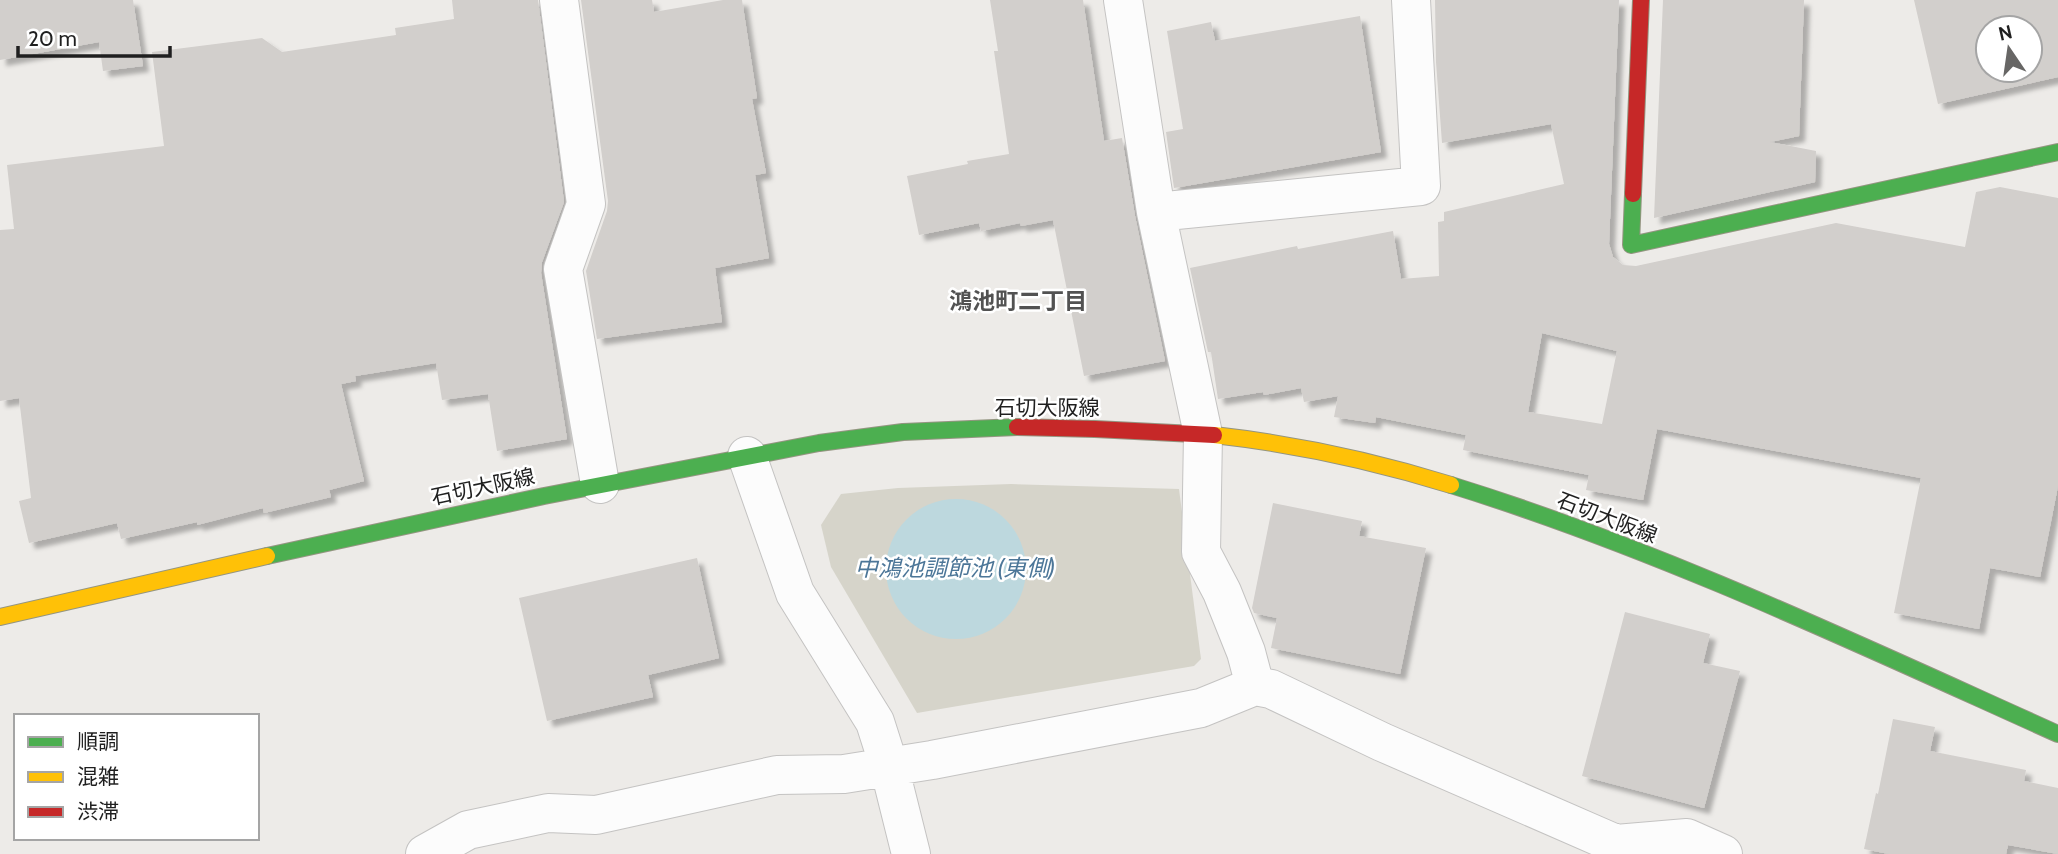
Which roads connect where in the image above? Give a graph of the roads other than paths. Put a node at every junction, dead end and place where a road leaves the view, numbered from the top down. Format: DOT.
graph roads {
  1 [pos="559,0"];
  2 [pos="1123,0"];
  3 [pos="1411,0"];
  4 [pos="1641,0"];
  5 [pos="2058,152"];
  6 [pos="1156,212"];
  7 [pos="1202,434"];
  8 [pos="747,456"];
  9 [pos="600,484"];
  10 [pos="0,617"];
  11 [pos="1255,686"];
  12 [pos="2058,734"];
  13 [pos="889,766"];
  14 [pos="425,854"];
  15 [pos="911,854"];
  16 [pos="1723,854"];
  1 -- 9 [label="street"];
  2 -- 6 [label="street"];
  3 -- 6 [label="street"];
  4 -- 5 [label="main road"];
  6 -- 7 [label="street"];
  7 -- 8 [label="main road, 石切大阪線"];
  7 -- 11 [label="street"];
  7 -- 12 [label="main road, 石切大阪線"];
  8 -- 9 [label="main road, 石切大阪線"];
  8 -- 13 [label="street"];
  9 -- 10 [label="main road, 石切大阪線"];
  11 -- 13 [label="street"];
  11 -- 16 [label="street"];
  13 -- 14 [label="street"];
  13 -- 15 [label="street"];
}
